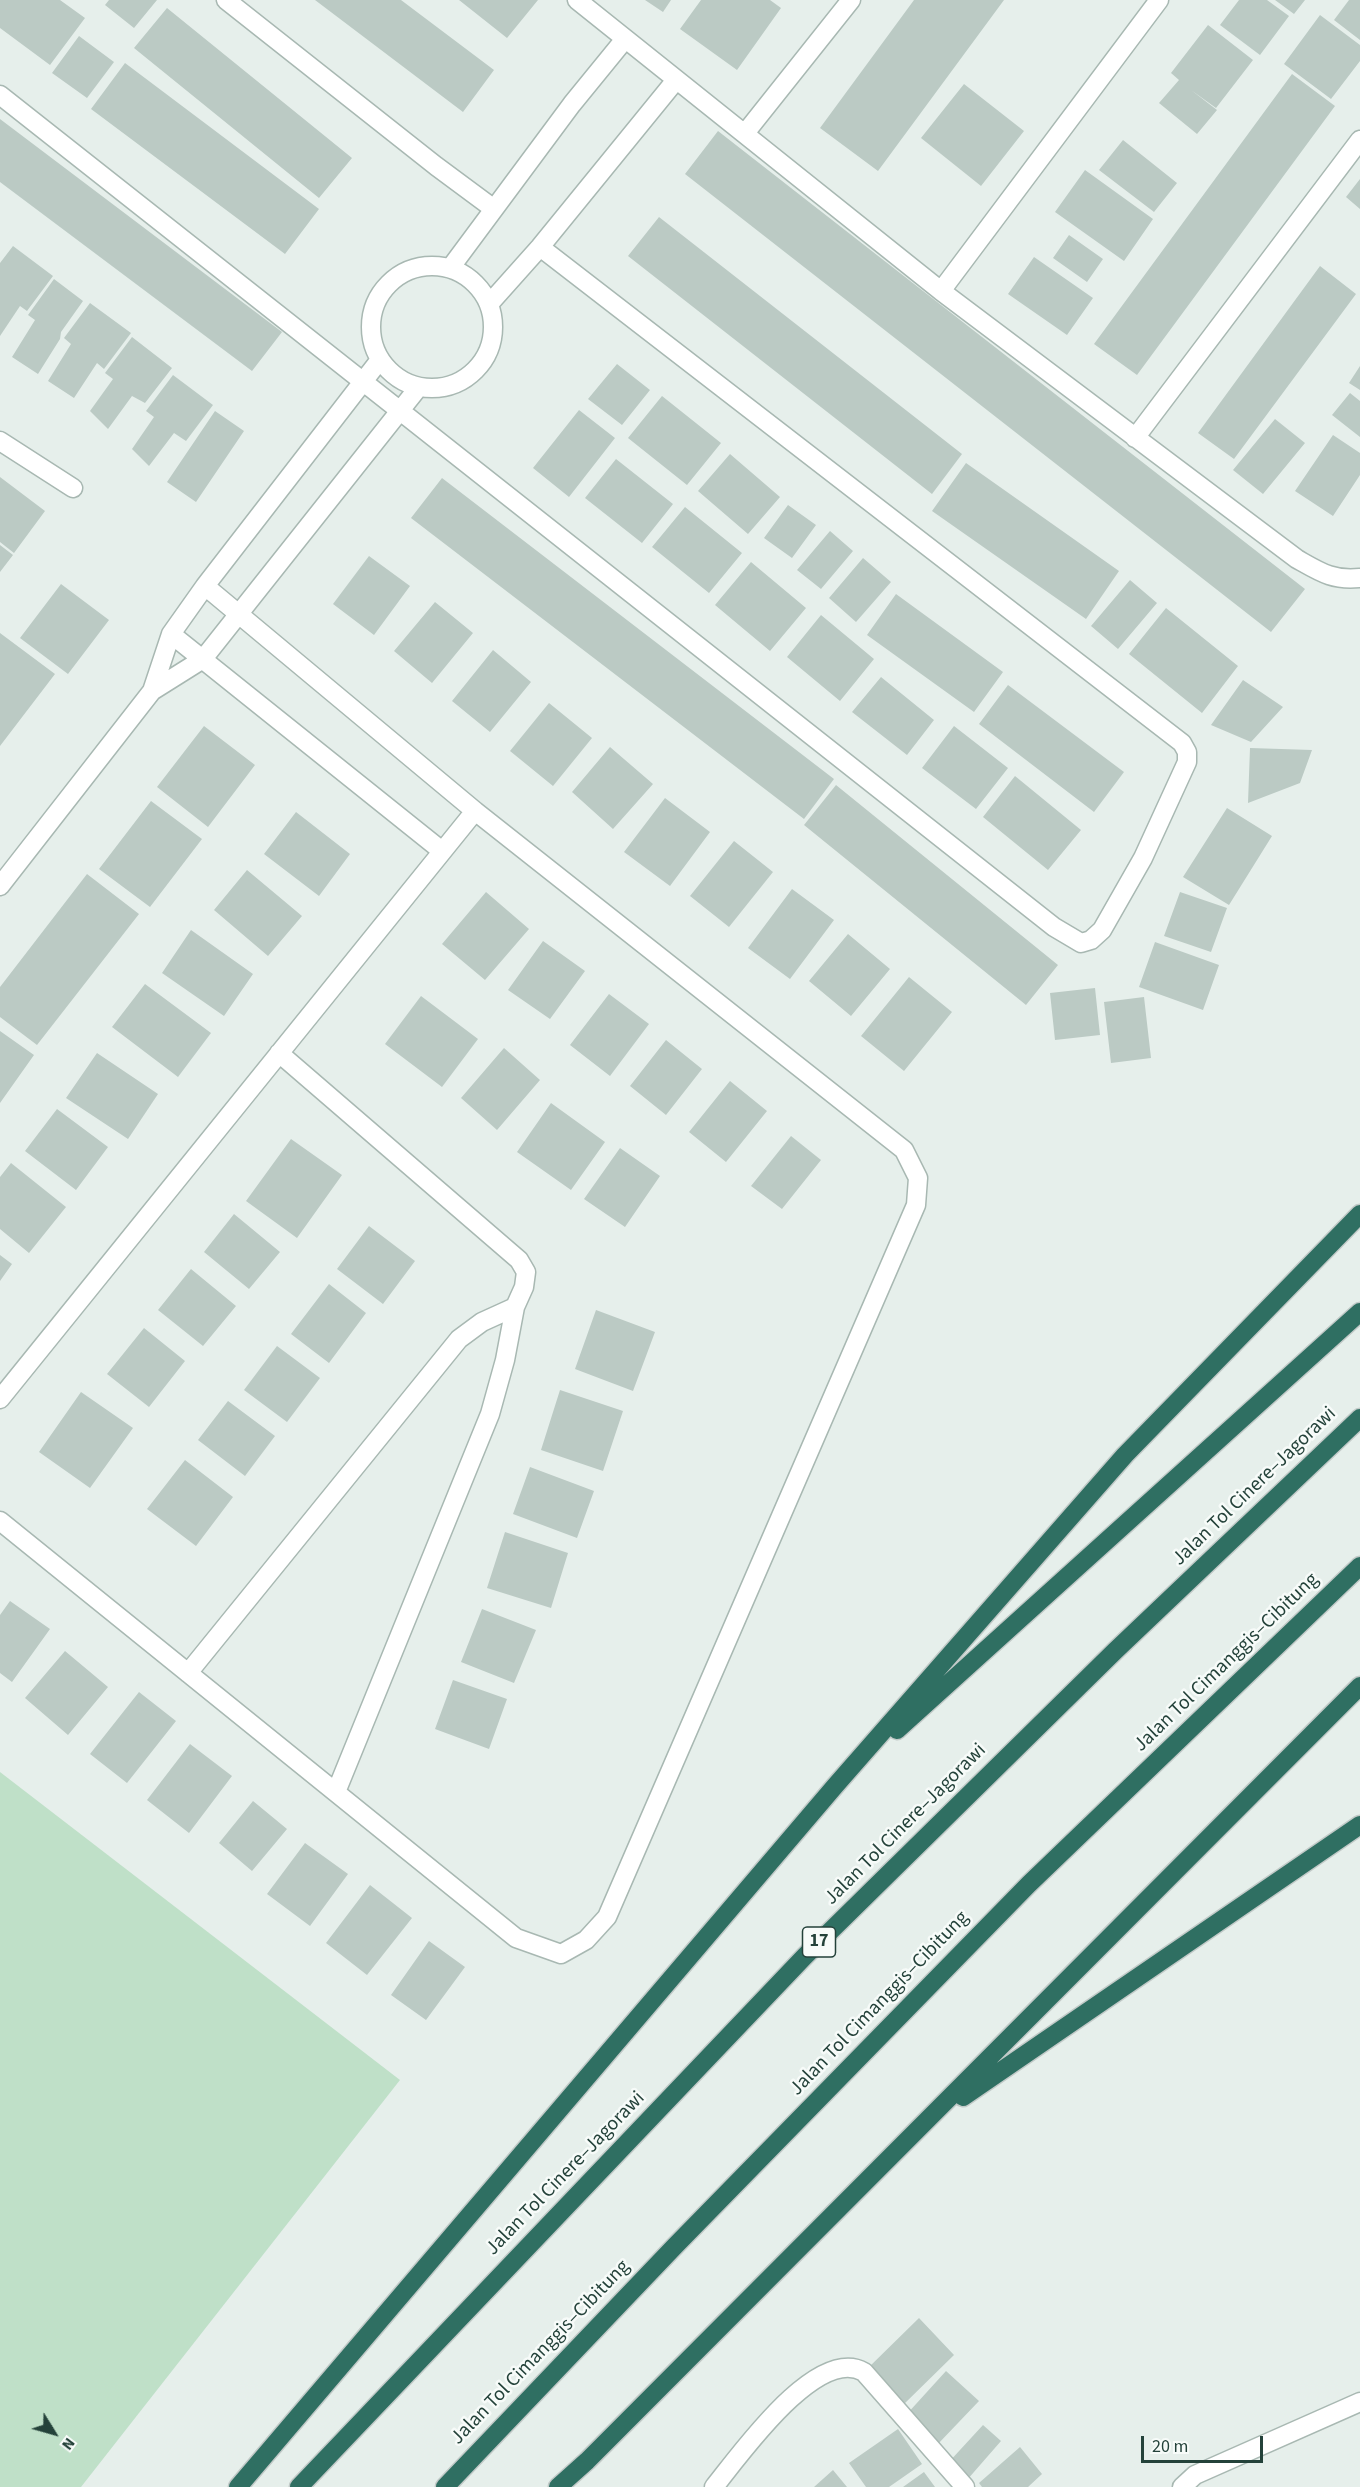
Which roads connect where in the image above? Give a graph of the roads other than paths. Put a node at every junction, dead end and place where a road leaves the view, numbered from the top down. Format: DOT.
graph roads {
  1 [pos="226,0"];
  2 [pos="577,0"];
  3 [pos="851,0"];
  4 [pos="1159,0"];
  5 [pos="626,39"];
  6 [pos="676,80"];
  7 [pos="0,95"];
  8 [pos="746,132"];
  9 [pos="1360,140"];
  10 [pos="494,209"];
  11 [pos="540,247"];
  12 [pos="451,267"];
  13 [pos="942,291"];
  14 [pos="489,303"];
  15 [pos="379,361"];
  16 [pos="363,382"];
  17 [pos="418,388"];
  18 [pos="401,410"];
  19 [pos="1135,438"];
  20 [pos="0,441"];
  21 [pos="73,488"];
  22 [pos="1360,578"];
  23 [pos="205,586"];
  24 [pos="239,613"];
  25 [pos="171,634"];
  26 [pos="203,659"];
  27 [pos="152,691"];
  28 [pos="475,811"];
  29 [pos="442,851"];
  30 [pos="0,886"];
  31 [pos="279,1053"];
  32 [pos="1360,1214"];
  33 [pos="515,1307"];
  34 [pos="1360,1312"];
  35 [pos="0,1398"];
  36 [pos="1360,1418"];
  37 [pos="0,1521"];
  38 [pos="1360,1566"];
  39 [pos="188,1673"];
  40 [pos="1360,1686"];
  41 [pos="836,1786"];
  42 [pos="336,1792"];
  43 [pos="1360,1825"];
  44 [pos="924,2123"];
  45 [pos="1360,2402"];
  46 [pos="238,2487"];
  47 [pos="299,2487"];
  48 [pos="445,2487"];
  49 [pos="558,2487"];
  50 [pos="714,2487"];
  51 [pos="965,2487"];
  52 [pos="1182,2487"];
  1 -- 10 [label="street"];
  2 -- 5 [label="street"];
  3 -- 8 [label="street"];
  4 -- 13 [label="street"];
  5 -- 6 [label="street"];
  5 -- 10 [label="street"];
  6 -- 8 [label="street"];
  6 -- 11 [label="street"];
  7 -- 16 [label="street"];
  8 -- 13 [label="street"];
  9 -- 19 [label="street"];
  10 -- 12 [label="street"];
  11 -- 14 [label="street"];
  11 -- 18 [label="street"];
  12 -- 14 [label="street"];
  12 -- 15 [label="street"];
  13 -- 19 [label="street"];
  14 -- 17 [label="street"];
  15 -- 16 [label="street"];
  15 -- 17 [label="street"];
  16 -- 18 [label="street"];
  16 -- 23 [label="street"];
  17 -- 18 [label="street"];
  18 -- 24 [label="street"];
  19 -- 22 [label="street"];
  20 -- 21 [label="street"];
  23 -- 24 [label="street"];
  23 -- 25 [label="street"];
  24 -- 26 [label="street"];
  24 -- 28 [label="street"];
  25 -- 26 [label="street"];
  25 -- 27 [label="street"];
  26 -- 27 [label="street"];
  26 -- 29 [label="street"];
  27 -- 30 [label="street"];
  28 -- 29 [label="street"];
  28 -- 42 [label="street"];
  29 -- 31 [label="street"];
  31 -- 33 [label="street"];
  31 -- 35 [label="street"];
  32 -- 41 [label="highway"];
  33 -- 39 [label="street"];
  33 -- 42 [label="street"];
  34 -- 41 [label="highway"];
  36 -- 47 [label="highway, Jalan Tol Cinere–Jagorawi / 17"];
  37 -- 39 [label="street"];
  38 -- 48 [label="highway, Jalan Tol Cimanggis–Cibitung"];
  39 -- 42 [label="street"];
  40 -- 44 [label="highway"];
  41 -- 46 [label="highway"];
  43 -- 44 [label="highway"];
  44 -- 49 [label="highway"];
  45 -- 52 [label="street"];
  50 -- 51 [label="street"];
}
